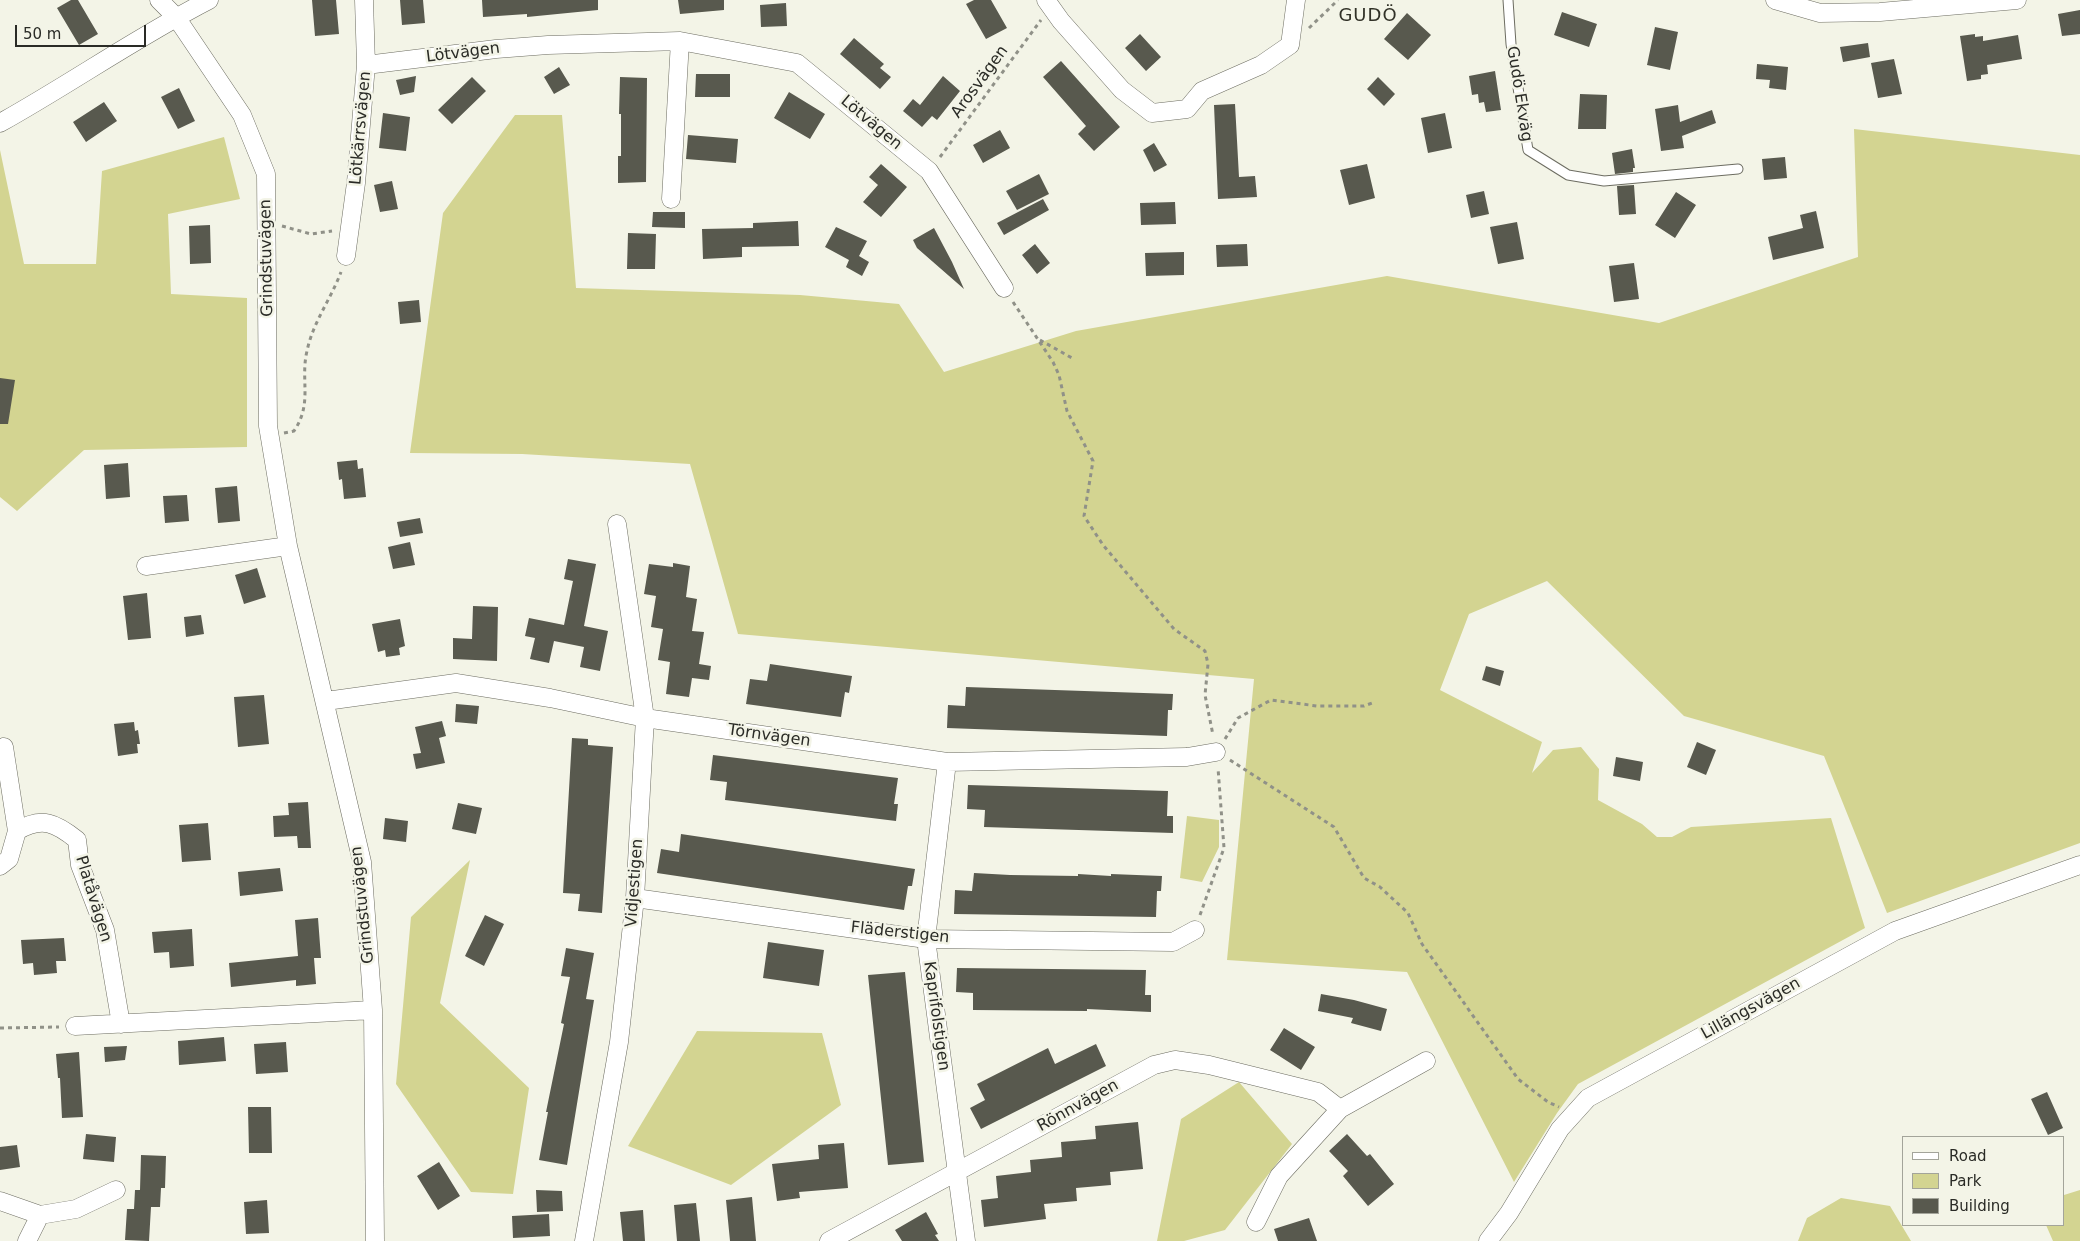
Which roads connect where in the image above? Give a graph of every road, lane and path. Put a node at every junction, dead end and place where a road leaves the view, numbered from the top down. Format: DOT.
graph roads {
  1 [pos="159,0"];
  2 [pos="209,0"];
  3 [pos="364,0"];
  4 [pos="1296,0"];
  5 [pos="1338,0"];
  6 [pos="1508,0"];
  7 [pos="1775,0"];
  8 [pos="2017,0"];
  9 [pos="1048,4"];
  10 [pos="176,17"];
  11 [pos="680,41"];
  12 [pos="1290,45"];
  13 [pos="366,65"];
  14 [pos="0,124"];
  15 [pos="1738,169"];
  16 [pos="929,171"];
  17 [pos="671,199"];
  18 [pos="276,224"];
  19 [pos="350,228"];
  20 [pos="346,256"];
  21 [pos="1004,288"];
  22 [pos="1037,339"];
  23 [pos="1072,358"];
  24 [pos="282,434"];
  25 [pos="617,524"];
  26 [pos="288,546"];
  27 [pos="146,566"];
  28 [pos="326,701"];
  29 [pos="1372,703"];
  30 [pos="645,718"];
  31 [pos="4,747"];
  32 [pos="1216,752"];
  33 [pos="947,762"];
  34 [pos="17,831"];
  35 [pos="2080,865"];
  36 [pos="0,866"];
  37 [pos="635,898"];
  38 [pos="1195,930"];
  39 [pos="926,939"];
  40 [pos="373,1010"];
  41 [pos="121,1024"];
  42 [pos="75,1026"];
  43 [pos="0,1028"];
  44 [pos="1426,1061"];
  45 [pos="1340,1110"];
  46 [pos="1574,1114"];
  47 [pos="957,1172"];
  48 [pos="116,1190"];
  49 [pos="0,1202"];
  50 [pos="40,1215"];
  51 [pos="1256,1222"];
  52 [pos="27,1241"];
  53 [pos="376,1241"];
  54 [pos="584,1241"];
  55 [pos="829,1241"];
  56 [pos="966,1241"];
  57 [pos="1488,1241"];
  1 -- 10 [label="street, Grindstuvägen"];
  2 -- 10 [label="street"];
  3 -- 13 [label="street, Lötkärrsvägen"];
  4 -- 12 [label="street"];
  5 -- 12 [label="path"];
  6 -- 15 [label="lane, Gudö Ekväg"];
  7 -- 8 [label="street"];
  9 -- 12 [label="street"];
  9 -- 16 [label="path, Arosvägen"];
  10 -- 14 [label="street"];
  10 -- 26 [label="street, Grindstuvägen"];
  11 -- 13 [label="street, Lötvägen"];
  11 -- 16 [label="street, Lötvägen"];
  11 -- 17 [label="street"];
  13 -- 19 [label="street, Lötkärrsvägen"];
  16 -- 21 [label="street, Lötvägen"];
  18 -- 19 [label="path"];
  19 -- 20 [label="street, Lötkärrsvägen"];
  20 -- 24 [label="path"];
  21 -- 22 [label="path"];
  22 -- 23 [label="path"];
  22 -- 32 [label="path"];
  25 -- 30 [label="street, Vidjestigen"];
  26 -- 27 [label="street"];
  26 -- 28 [label="street, Grindstuvägen"];
  28 -- 30 [label="street, Törnvägen"];
  28 -- 40 [label="street, Grindstuvägen"];
  29 -- 32 [label="path"];
  30 -- 33 [label="street, Törnvägen"];
  30 -- 37 [label="street, Vidjestigen"];
  31 -- 34 [label="street"];
  32 -- 33 [label="street, Törnvägen"];
  32 -- 38 [label="path"];
  32 -- 46 [label="path"];
  33 -- 39 [label="street, Kaprifolstigen"];
  34 -- 36 [label="street"];
  34 -- 41 [label="street, Platåvägen"];
  35 -- 46 [label="street, Lillängsvägen"];
  37 -- 39 [label="street, Fläderstigen"];
  37 -- 54 [label="street, Vidjestigen"];
  38 -- 39 [label="street, Fläderstigen"];
  39 -- 47 [label="street, Kaprifolstigen"];
  40 -- 41 [label="street"];
  40 -- 53 [label="street, Grindstuvägen"];
  41 -- 42 [label="street"];
  42 -- 43 [label="path"];
  44 -- 45 [label="street"];
  45 -- 47 [label="street, Rönnvägen"];
  45 -- 51 [label="street"];
  46 -- 57 [label="street, Lillängsvägen"];
  47 -- 55 [label="street, Rönnvägen"];
  47 -- 56 [label="street, Kaprifolstigen"];
  48 -- 50 [label="street"];
  49 -- 50 [label="street"];
  50 -- 52 [label="street"];
}
